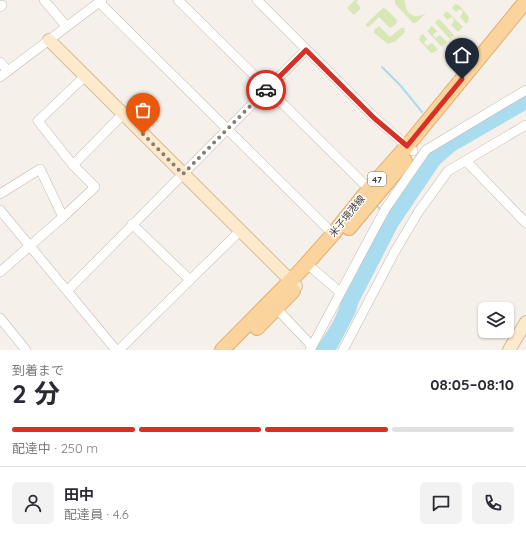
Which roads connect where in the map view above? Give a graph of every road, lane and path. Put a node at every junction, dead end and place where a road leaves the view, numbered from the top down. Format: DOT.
graph roads {
  1 [pos="44,0"];
  2 [pos="178,0"];
  3 [pos="257,0"];
  4 [pos="100,1"];
  5 [pos="526,1"];
  6 [pos="526,14"];
  7 [pos="66,26"];
  8 [pos="49,40"];
  9 [pos="306,50"];
  10 [pos="0,62"];
  11 [pos="8,70"];
  12 [pos="85,76"];
  13 [pos="0,77"];
  14 [pos="267,88"];
  15 [pos="526,90"];
  16 [pos="123,114"];
  17 [pos="526,125"];
  18 [pos="226,129"];
  19 [pos="410,148"];
  20 [pos="466,161"];
  21 [pos="73,165"];
  22 [pos="183,174"];
  23 [pos="369,189"];
  24 [pos="0,194"];
  25 [pos="0,210"];
  26 [pos="63,217"];
  27 [pos="526,223"];
  28 [pos="132,224"];
  29 [pos="240,230"];
  30 [pos="333,234"];
  31 [pos="29,246"];
  32 [pos="313,269"];
  33 [pos="0,272"];
  34 [pos="190,280"];
  35 [pos="293,283"];
  36 [pos="68,290"];
  37 [pos="340,292"];
  38 [pos="276,308"];
  39 [pos="0,318"];
  40 [pos="526,322"];
  41 [pos="311,348"];
  42 [pos="26,350"];
  43 [pos="118,350"];
  44 [pos="222,350"];
  45 [pos="235,350"];
  46 [pos="343,350"];
  47 [pos="509,350"];
  1 -- 7 [label="street"];
  2 -- 14 [label="street"];
  3 -- 9 [label="street"];
  4 -- 7 [label="street"];
  4 -- 18 [label="street"];
  5 -- 19 [label="main road, 米子境港線 / 47"];
  6 -- 19 [label="main road, 米子境港線 / 47"];
  7 -- 8 [label="street"];
  8 -- 11 [label="street"];
  8 -- 12 [label="street"];
  9 -- 14 [label="street"];
  9 -- 19 [label="street"];
  10 -- 11 [label="street"];
  11 -- 13 [label="street"];
  12 -- 16 [label="street"];
  12 -- 21 [label="street"];
  14 -- 18 [label="street"];
  14 -- 23 [label="street"];
  15 -- 37 [label="street"];
  16 -- 21 [label="street"];
  16 -- 22 [label="street"];
  17 -- 20 [label="street"];
  18 -- 22 [label="street"];
  18 -- 30 [label="street"];
  19 -- 23 [label="main road, 米子境港線 / 47"];
  19 -- 32 [label="main road, 米子境港線 / 47"];
  20 -- 27 [label="street"];
  20 -- 46 [label="street"];
  21 -- 26 [label="street"];
  22 -- 28 [label="street"];
  22 -- 29 [label="street"];
  23 -- 30 [label="main road, 米子境港線 / 47"];
  24 -- 26 [label="street"];
  25 -- 31 [label="street"];
  26 -- 31 [label="street"];
  28 -- 34 [label="street"];
  28 -- 36 [label="street"];
  29 -- 34 [label="street"];
  29 -- 35 [label="street"];
  30 -- 35 [label="main road, 米子境港線 / 47"];
  31 -- 33 [label="street"];
  31 -- 36 [label="street"];
  32 -- 35 [label="main road, 米子境港線 / 47"];
  32 -- 37 [label="street"];
  34 -- 43 [label="street"];
  35 -- 38 [label="main road, 米子境港線 / 47"];
  35 -- 44 [label="main road, 米子境港線 / 47"];
  36 -- 43 [label="street"];
  37 -- 41 [label="street"];
  38 -- 41 [label="street"];
  38 -- 45 [label="main road, 米子境港線 / 47"];
  39 -- 42 [label="street"];
  40 -- 47 [label="street"];
}
